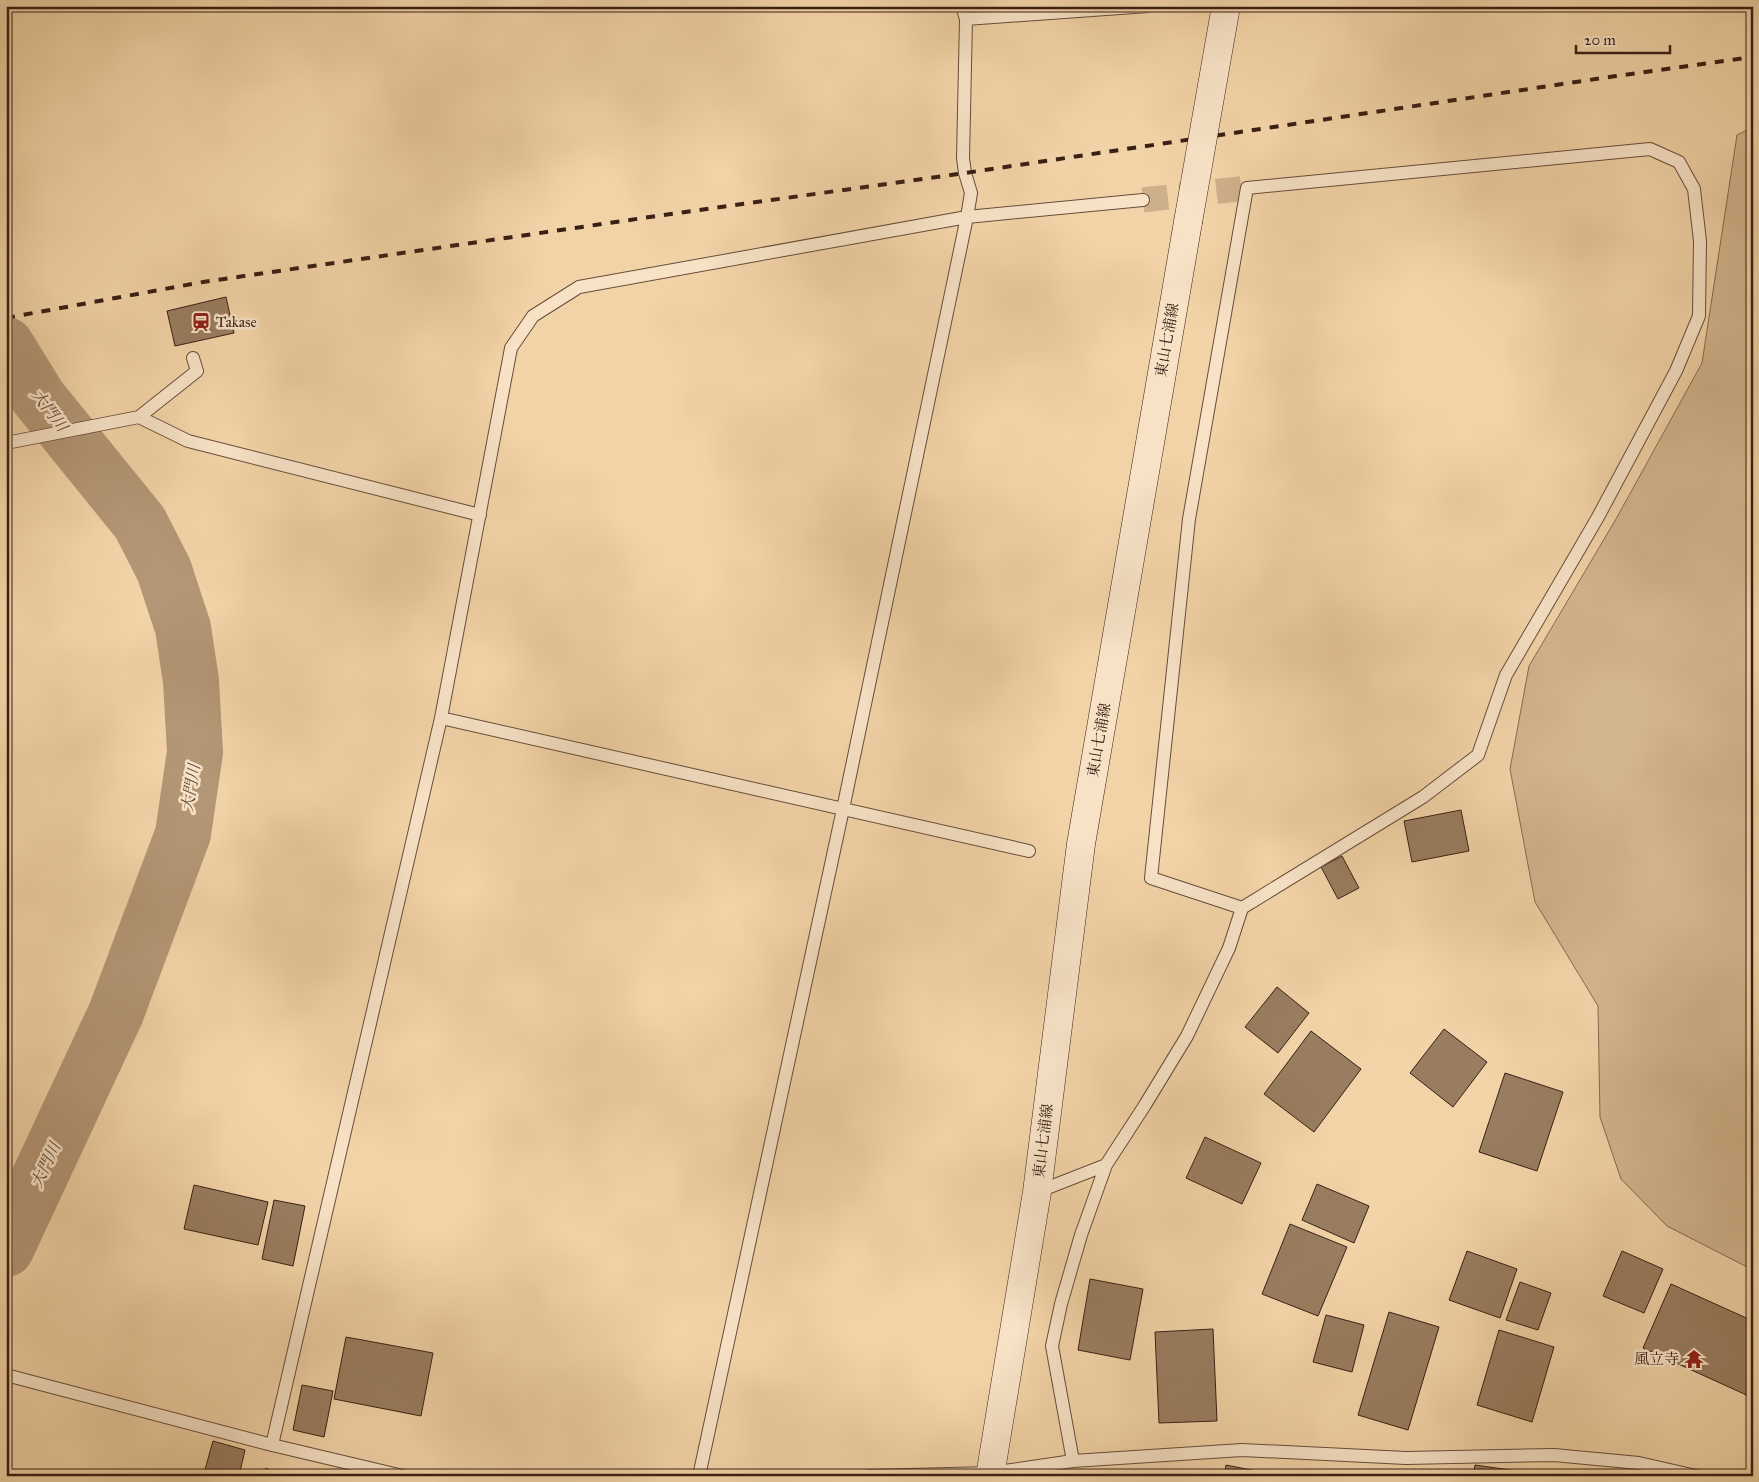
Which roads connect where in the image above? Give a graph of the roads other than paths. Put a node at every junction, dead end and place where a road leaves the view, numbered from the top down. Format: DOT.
graph roads {
  1 [pos="962,6"];
  2 [pos="1148,6"];
  3 [pos="1226,6"];
  4 [pos="966,19"];
  5 [pos="1143,200"];
  6 [pos="967,217"];
  7 [pos="194,358"];
  8 [pos="139,417"];
  9 [pos="6,443"];
  10 [pos="480,515"];
  11 [pos="441,718"];
  12 [pos="843,809"];
  13 [pos="1029,851"];
  14 [pos="1242,908"];
  15 [pos="1106,1165"];
  16 [pos="1037,1192"];
  17 [pos="8,1376"];
  18 [pos="272,1444"];
  19 [pos="1073,1461"];
  20 [pos="990,1474"];
  21 [pos="403,1476"];
  22 [pos="699,1476"];
  23 [pos="870,1476"];
  24 [pos="1696,1476"];
  1 -- 4 [label="lane"];
  2 -- 4 [label="lane"];
  3 -- 16 [label="main road, 東山七浦線, bridge"];
  4 -- 6 [label="lane"];
  5 -- 6 [label="lane"];
  6 -- 10 [label="lane"];
  6 -- 12 [label="lane"];
  7 -- 8 [label="lane"];
  8 -- 9 [label="lane"];
  8 -- 10 [label="lane"];
  10 -- 11 [label="lane"];
  11 -- 12 [label="lane"];
  11 -- 18 [label="lane"];
  12 -- 13 [label="lane"];
  12 -- 22 [label="lane"];
  14 -- 14 [label="lane"];
  14 -- 15 [label="lane"];
  15 -- 16 [label="lane"];
  15 -- 19 [label="lane"];
  16 -- 20 [label="main road, 東山七浦線"];
  17 -- 18 [label="lane"];
  18 -- 21 [label="lane"];
  19 -- 20 [label="lane"];
  19 -- 24 [label="lane"];
  20 -- 23 [label="lane"];
}
